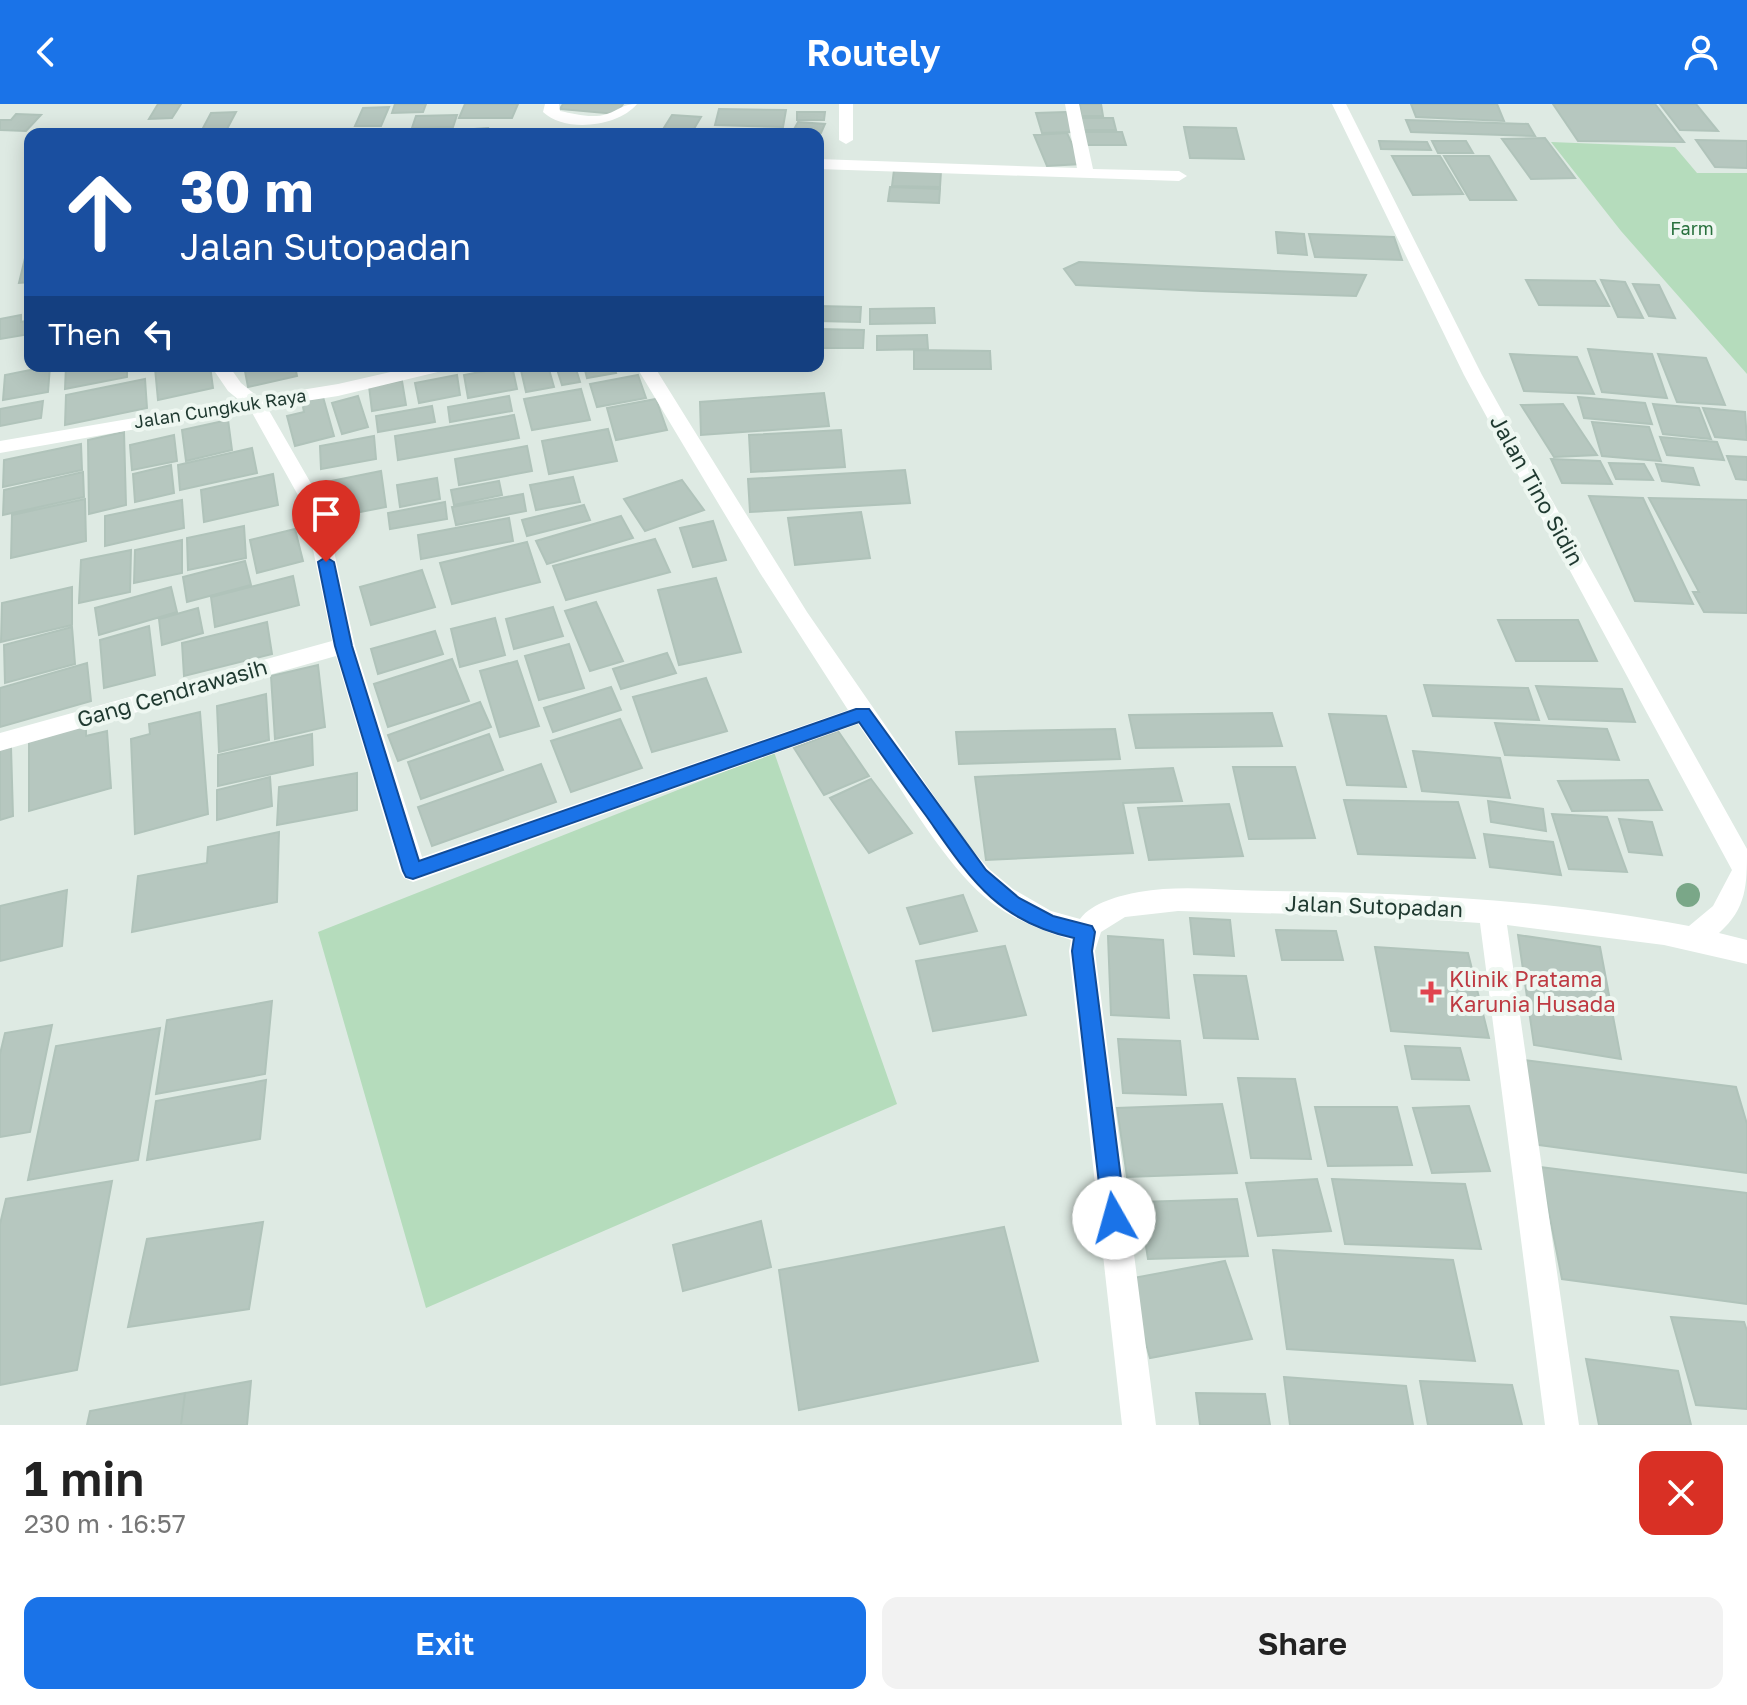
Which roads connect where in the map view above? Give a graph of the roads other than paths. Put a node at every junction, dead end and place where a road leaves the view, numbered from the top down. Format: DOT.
graph roads {
  1 [pos="552,104"];
  2 [pos="630,104"];
  3 [pos="650,104"];
  4 [pos="846,104"];
  5 [pos="1072,104"];
  6 [pos="1339,104"];
  7 [pos="604,127"];
  8 [pos="846,140"];
  9 [pos="824,164"];
  10 [pos="1086,173"];
  11 [pos="1179,176"];
  12 [pos="224,372"];
  13 [pos="414,372"];
  14 [pos="649,372"];
  15 [pos="257,405"];
  16 [pos="0,447"];
  17 [pos="344,646"];
  18 [pos="862,714"];
  19 [pos="0,742"];
  20 [pos="1746,872"];
  21 [pos="1492,911"];
  22 [pos="1085,932"];
  23 [pos="1696,936"];
  24 [pos="1747,952"];
  25 [pos="1139,1425"];
  26 [pos="1562,1425"];
  1 -- 7 [label="street"];
  2 -- 7 [label="street"];
  3 -- 7 [label="street"];
  4 -- 8 [label="street"];
  5 -- 10 [label="street"];
  6 -- 20 [label="street, Jalan Tino Sidin"];
  9 -- 10 [label="street"];
  10 -- 11 [label="street"];
  12 -- 15 [label="street"];
  13 -- 15 [label="street, Jalan Cungkuk Raya"];
  14 -- 18 [label="street"];
  15 -- 16 [label="street, Jalan Cungkuk Raya"];
  15 -- 17 [label="street"];
  17 -- 18 [label="street"];
  17 -- 19 [label="street, Gang Cendrawasih"];
  18 -- 22 [label="street"];
  20 -- 23 [label="street, Jalan Tino Sidin"];
  21 -- 22 [label="street, Jalan Sutopadan"];
  21 -- 23 [label="street, Jalan Sutopadan"];
  21 -- 26 [label="street"];
  22 -- 25 [label="street"];
  23 -- 24 [label="street, Jalan Sutopadan"];
}
